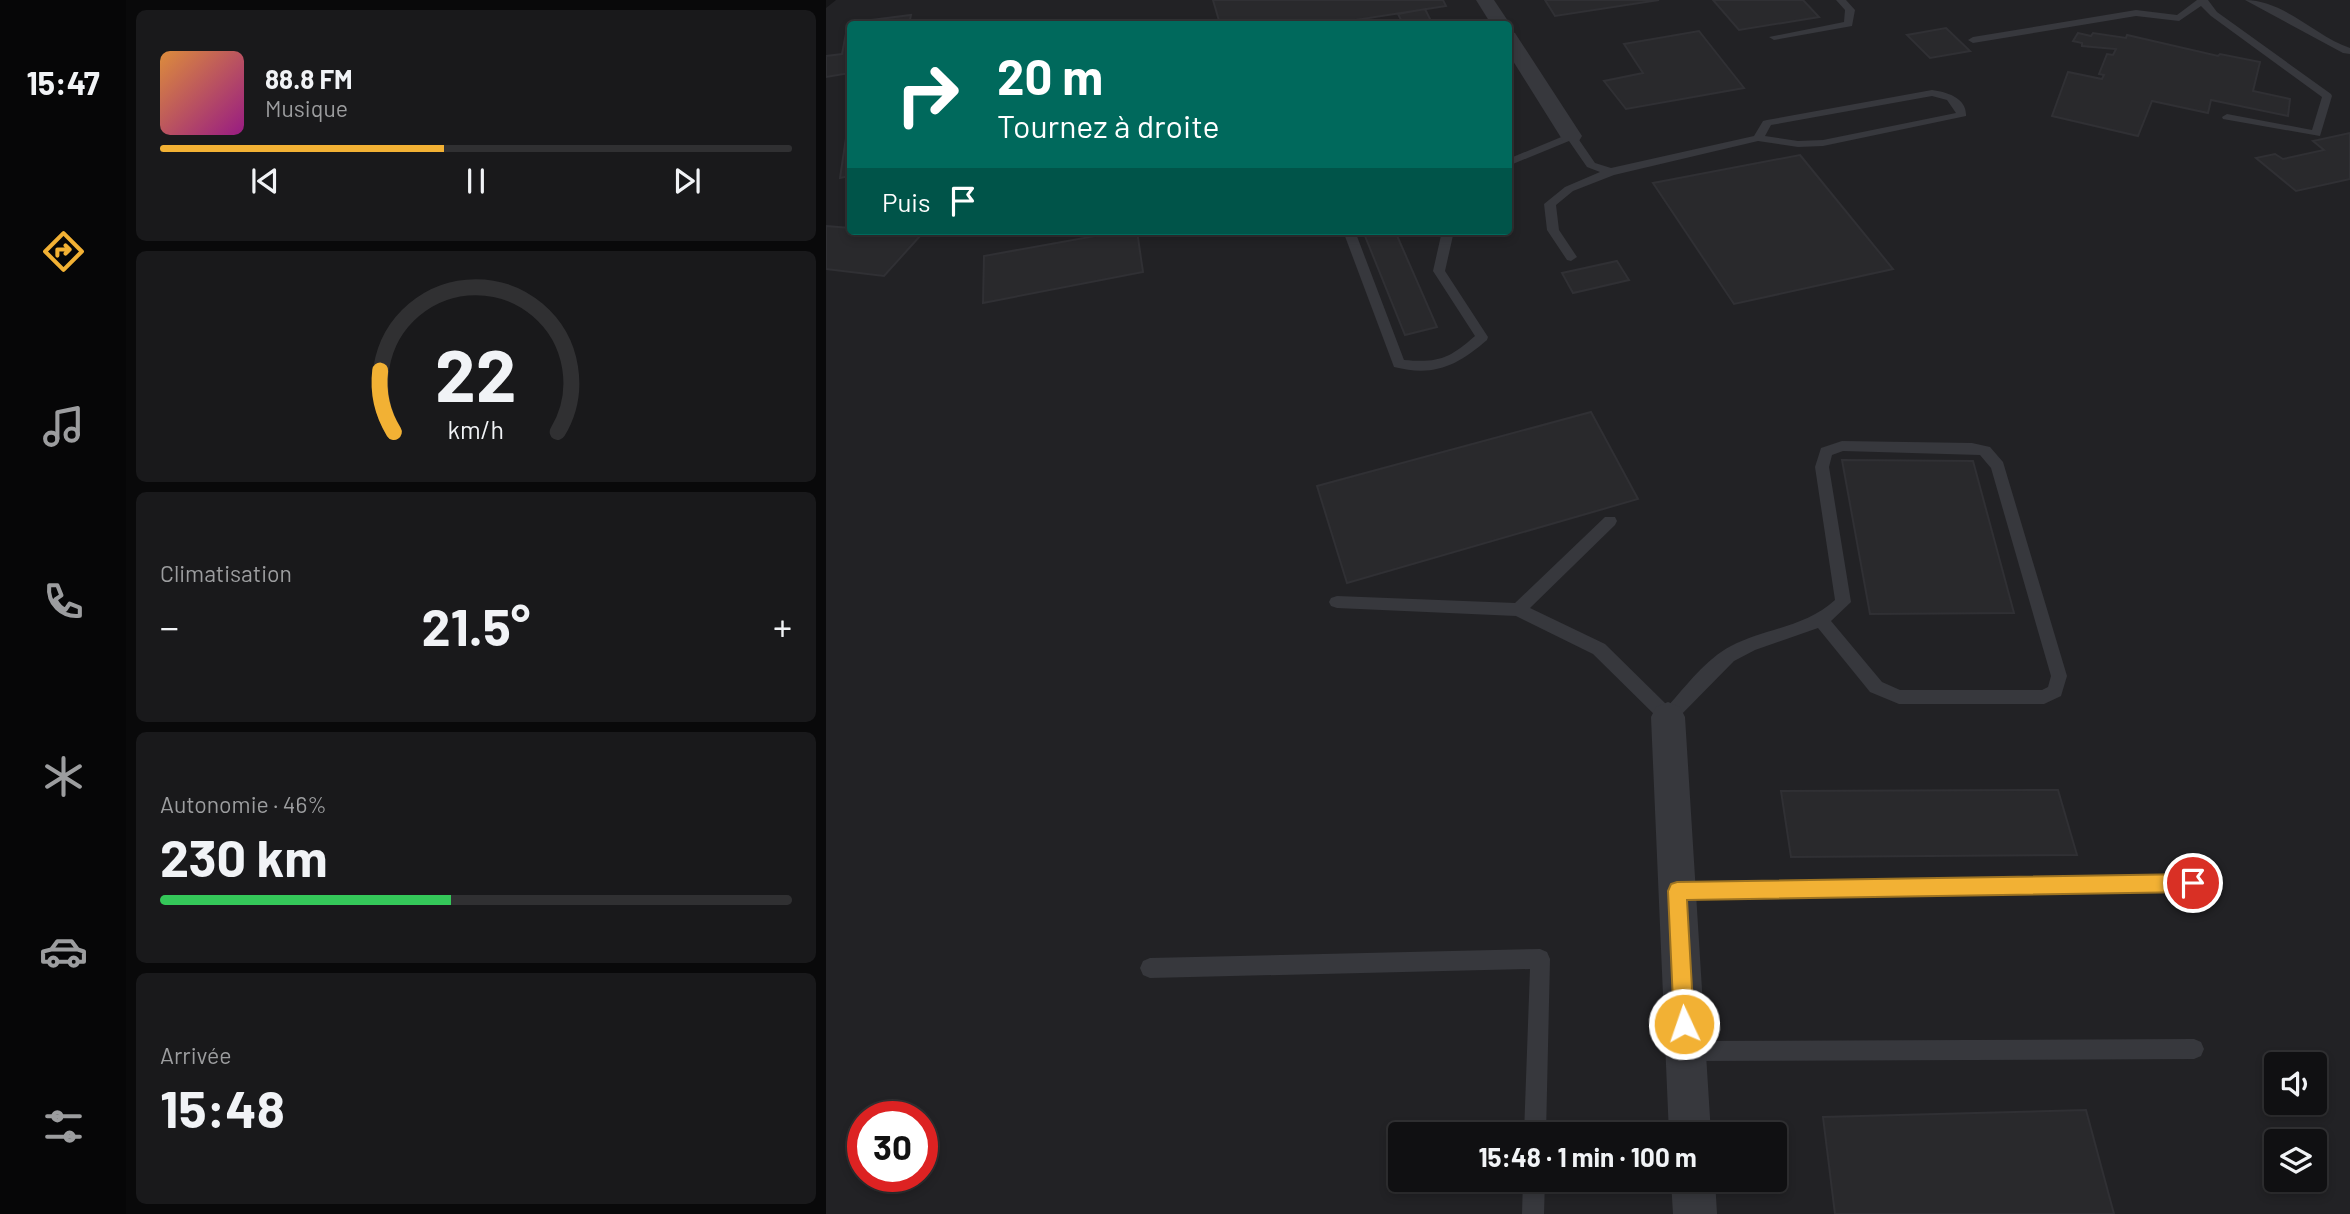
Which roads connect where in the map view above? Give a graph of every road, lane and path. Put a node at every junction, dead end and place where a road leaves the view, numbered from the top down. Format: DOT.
graph roads {
  1 [pos="1485,0"];
  2 [pos="1841,0"];
  3 [pos="2250,0"];
  4 [pos="2202,1"];
  5 [pos="1498,21"];
  6 [pos="1774,37"];
  7 [pos="1973,40"];
  8 [pos="1512,43"];
  9 [pos="2350,51"];
  10 [pos="2227,117"];
  11 [pos="1570,136"];
  12 [pos="1758,138"];
  13 [pos="1512,163"];
  14 [pos="1610,173"];
  15 [pos="1351,235"];
  16 [pos="1447,235"];
  17 [pos="1571,257"];
  18 [pos="1611,521"];
  19 [pos="1337,602"];
  20 [pos="1518,610"];
  21 [pos="1820,620"];
  22 [pos="1668,717"];
  23 [pos="2193,883"];
  24 [pos="1677,891"];
  25 [pos="1150,968"];
  26 [pos="2194,1049"];
  27 [pos="1686,1051"];
  28 [pos="1535,1122"];
  29 [pos="1689,1122"];
  30 [pos="1534,1192"];
  31 [pos="1694,1192"];
  32 [pos="1533,1214"];
  33 [pos="1695,1214"];
  1 -- 5 [label="street"];
  2 -- 6 [label="lane"];
  3 -- 9 [label="lane"];
  4 -- 7 [label="lane"];
  4 -- 10 [label="lane"];
  8 -- 11 [label="street"];
  11 -- 13 [label="lane"];
  11 -- 14 [label="lane"];
  12 -- 12 [label="lane"];
  12 -- 14 [label="lane"];
  14 -- 17 [label="lane"];
  15 -- 16 [label="lane"];
  18 -- 20 [label="lane"];
  19 -- 20 [label="lane"];
  20 -- 22 [label="lane"];
  21 -- 21 [label="lane"];
  21 -- 22 [label="lane"];
  22 -- 24 [label="street"];
  23 -- 24 [label="lane"];
  24 -- 27 [label="street"];
  25 -- 28 [label="lane"];
  26 -- 27 [label="lane"];
  27 -- 29 [label="street"];
  30 -- 32 [label="lane"];
  31 -- 33 [label="street"];
}
